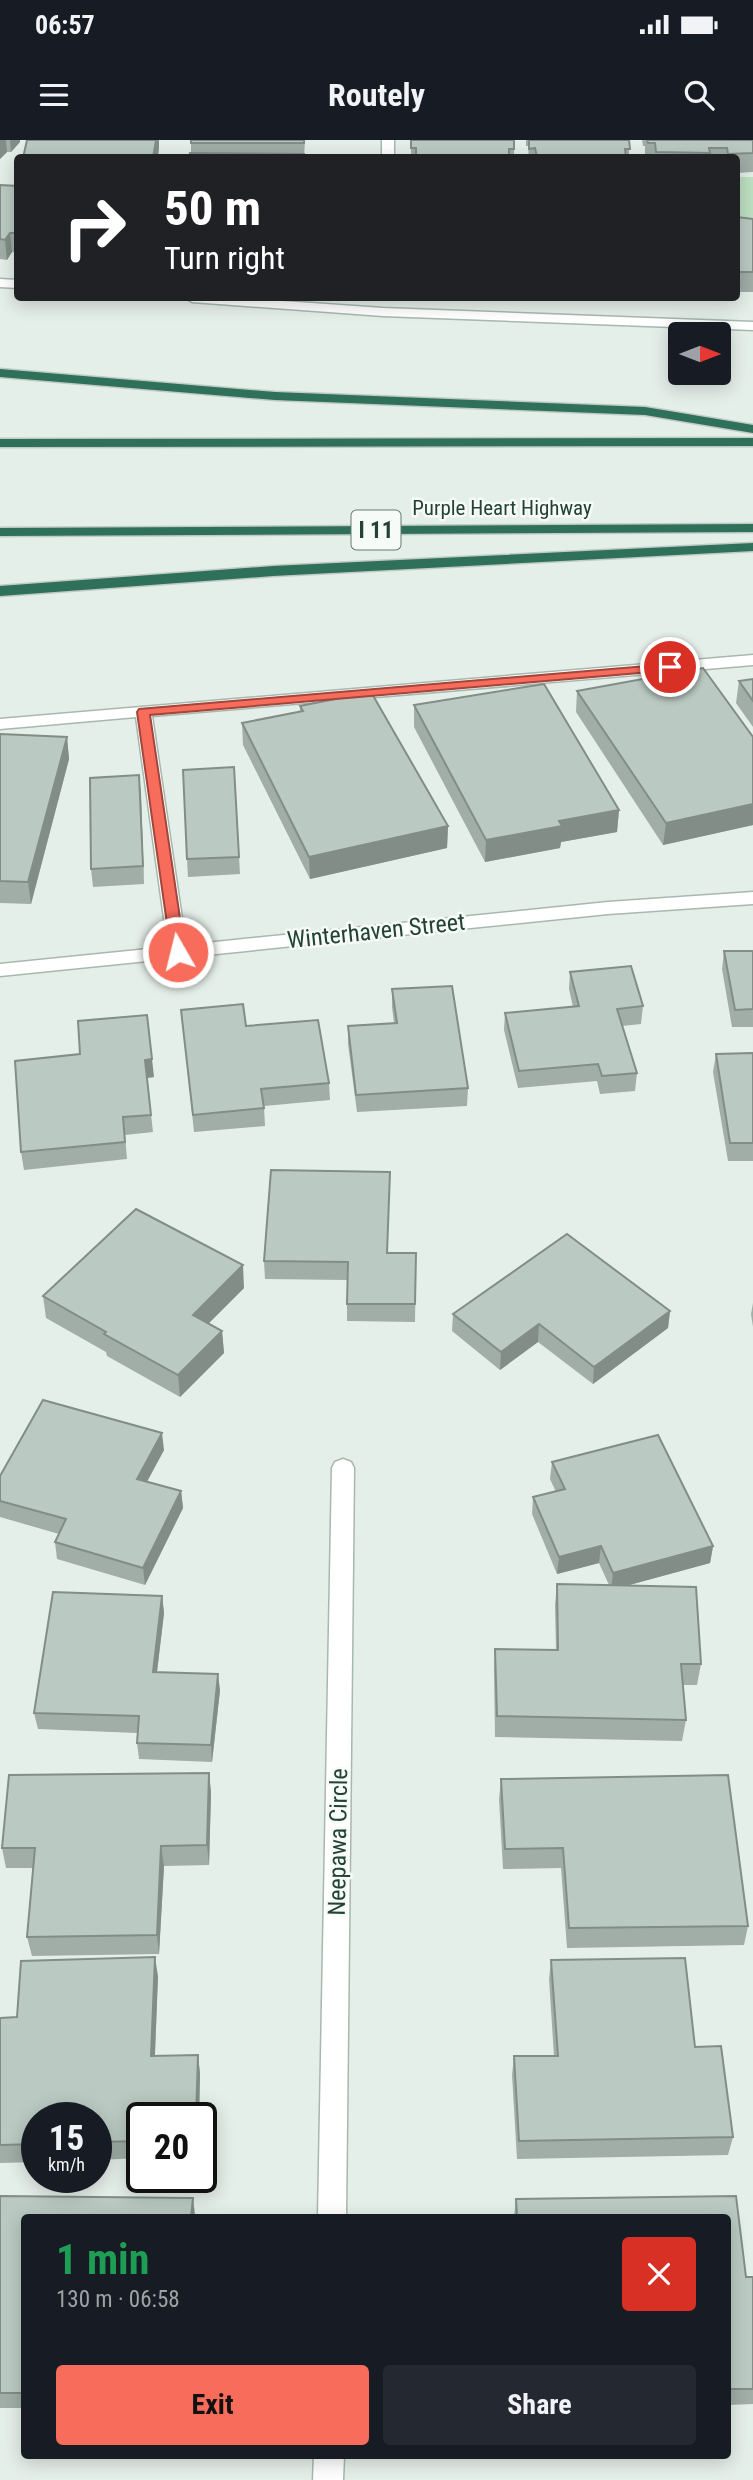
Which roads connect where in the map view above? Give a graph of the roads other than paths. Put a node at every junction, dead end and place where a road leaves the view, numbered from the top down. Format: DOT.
graph roads {
  1 [pos="233,301"];
  2 [pos="384,301"];
  3 [pos="383,312"];
  4 [pos="753,326"];
  5 [pos="0,373"];
  6 [pos="753,429"];
  7 [pos="753,442"];
  8 [pos="0,443"];
  9 [pos="753,528"];
  10 [pos="0,532"];
  11 [pos="753,547"];
  12 [pos="0,591"];
  13 [pos="753,660"];
  14 [pos="143,712"];
  15 [pos="0,724"];
  16 [pos="753,898"];
  17 [pos="178,952"];
  18 [pos="0,970"];
  19 [pos="343,1468"];
  20 [pos="332,2214"];
  21 [pos="329,2459"];
  22 [pos="328,2480"];
  1 -- 3 [label="street"];
  2 -- 3 [label="street"];
  3 -- 4 [label="street"];
  5 -- 6 [label="highway"];
  7 -- 8 [label="highway"];
  9 -- 10 [label="highway, Purple Heart Highway / I 11"];
  11 -- 12 [label="highway"];
  13 -- 14 [label="street"];
  14 -- 15 [label="street"];
  14 -- 17 [label="street"];
  16 -- 17 [label="street, Winterhaven Street"];
  17 -- 18 [label="street, Winterhaven Street"];
  19 -- 20 [label="street, Neepawa Circle"];
  21 -- 22 [label="street"];
}
